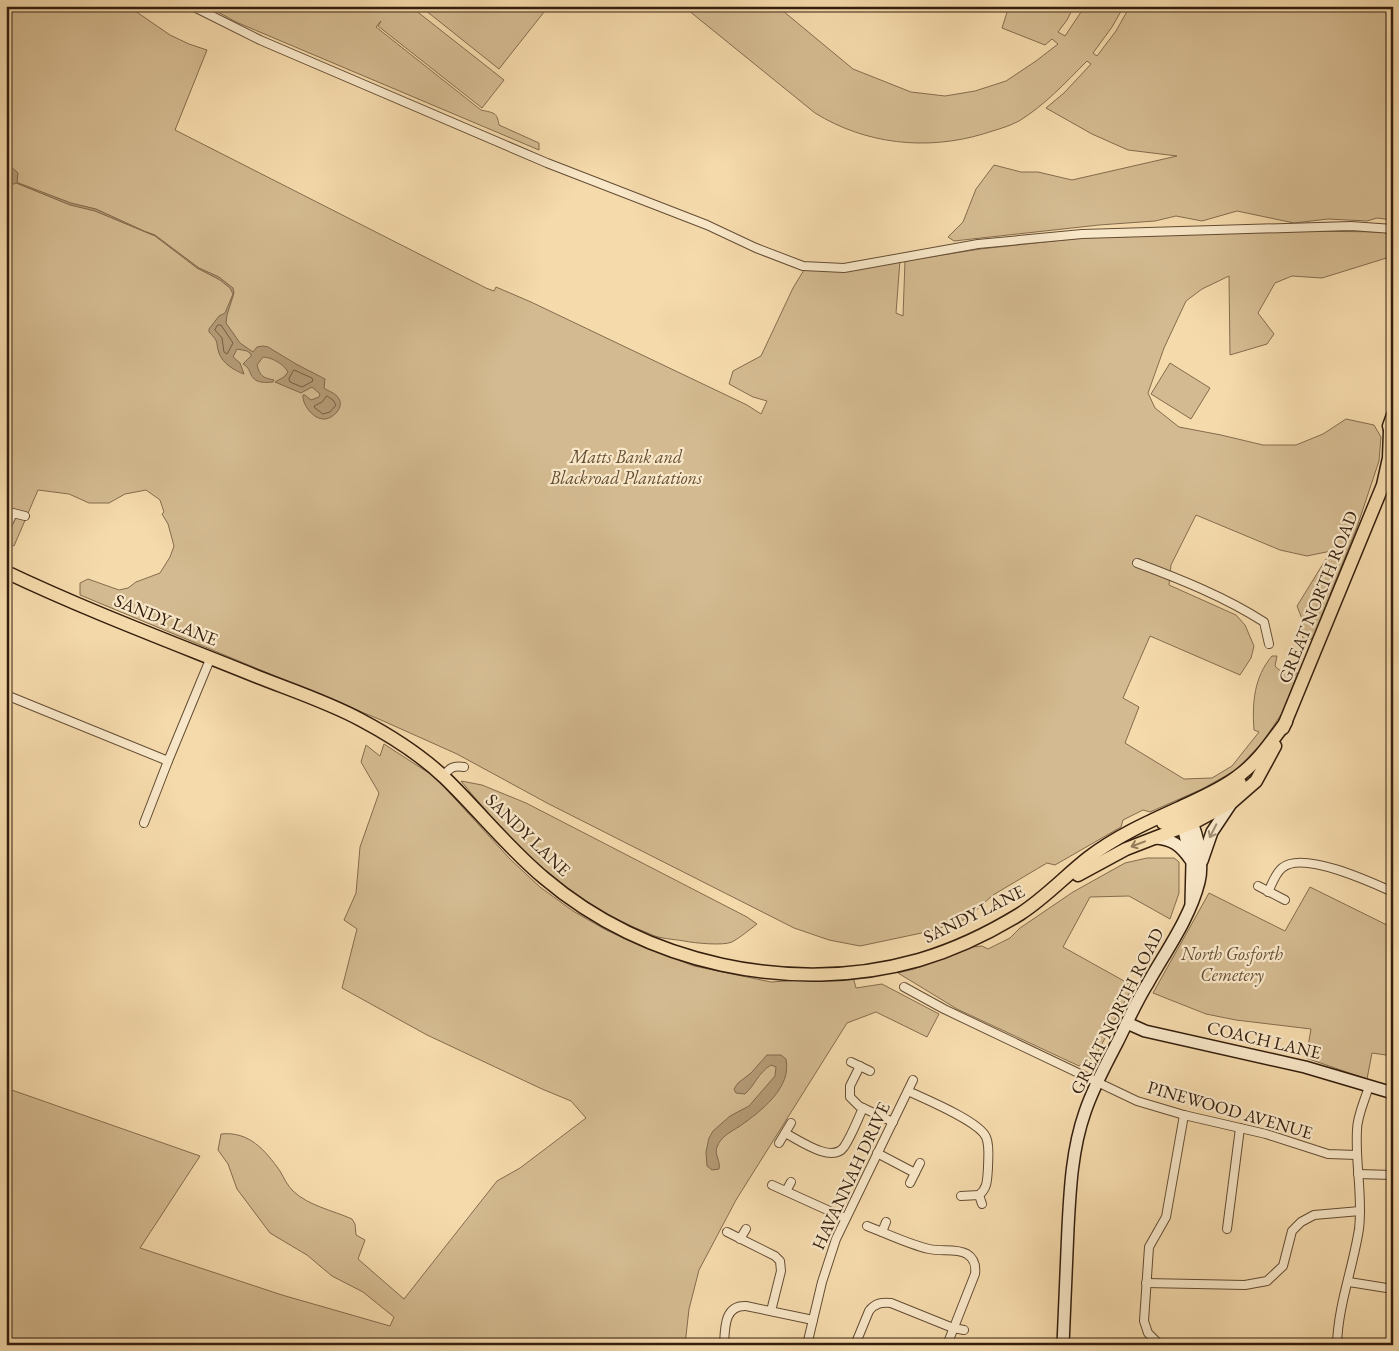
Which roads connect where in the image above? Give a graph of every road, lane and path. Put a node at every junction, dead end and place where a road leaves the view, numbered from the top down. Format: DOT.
graph roads {
  1 [pos="192,6"];
  2 [pos="1393,229"];
  3 [pos="1393,415"];
  4 [pos="1391,434"];
  5 [pos="1393,472"];
  6 [pos="1383,485"];
  7 [pos="25,516"];
  8 [pos="6,528"];
  9 [pos="1136,562"];
  10 [pos="6,572"];
  11 [pos="1269,644"];
  12 [pos="210,657"];
  13 [pos="6,695"];
  14 [pos="1286,722"];
  15 [pos="1263,754"];
  16 [pos="168,761"];
  17 [pos="464,767"];
  18 [pos="443,776"];
  19 [pos="1232,802"];
  20 [pos="1187,822"];
  21 [pos="144,823"];
  22 [pos="1120,838"];
  23 [pos="1155,838"];
  24 [pos="1196,864"];
  25 [pos="1258,886"];
  26 [pos="1268,892"];
  27 [pos="1393,892"];
  28 [pos="1048,894"];
  29 [pos="1284,900"];
  30 [pos="904,987"];
  31 [pos="1127,1023"];
  32 [pos="851,1062"];
  33 [pos="860,1066"];
  34 [pos="870,1071"];
  35 [pos="913,1080"];
  36 [pos="1097,1082"];
  37 [pos="1369,1086"];
  38 [pos="908,1090"];
  39 [pos="1393,1093"];
  40 [pos="863,1108"];
  41 [pos="1184,1115"];
  42 [pos="893,1122"];
  43 [pos="791,1124"];
  44 [pos="1240,1128"];
  45 [pos="785,1133"];
  46 [pos="780,1143"];
  47 [pos="877,1153"];
  48 [pos="1357,1155"];
  49 [pos="920,1163"];
  50 [pos="915,1173"];
  51 [pos="1358,1174"];
  52 [pos="1393,1174"];
  53 [pos="791,1182"];
  54 [pos="910,1182"];
  55 [pos="772,1184"];
  56 [pos="786,1191"];
  57 [pos="978,1195"];
  58 [pos="960,1196"];
  59 [pos="982,1204"];
  60 [pos="1360,1211"];
  61 [pos="844,1218"];
  62 [pos="886,1222"];
  63 [pos="867,1226"];
  64 [pos="746,1229"];
  65 [pos="1227,1230"];
  66 [pos="727,1232"];
  67 [pos="882,1232"];
  68 [pos="740,1239"];
  69 [pos="1349,1282"];
  70 [pos="1146,1283"];
  71 [pos="1393,1289"];
  72 [pos="772,1312"];
  73 [pos="813,1320"];
  74 [pos="953,1328"];
  75 [pos="964,1330"];
  76 [pos="724,1345"];
  77 [pos="807,1345"];
  78 [pos="855,1345"];
  79 [pos="947,1345"];
  80 [pos="1064,1345"];
  81 [pos="1162,1345"];
  82 [pos="1337,1345"];
  1 -- 2 [label="street"];
  3 -- 4 [label="main road"];
  4 -- 6 [label="main road"];
  5 -- 6 [label="main road"];
  6 -- 14 [label="main road, GREAT NORTH ROAD"];
  7 -- 8 [label="street"];
  9 -- 11 [label="street"];
  10 -- 12 [label="main road, SANDY LANE"];
  12 -- 16 [label="street"];
  12 -- 18 [label="main road, SANDY LANE"];
  13 -- 16 [label="street"];
  14 -- 15 [label="main road, SANDY LANE"];
  14 -- 19 [label="main road, SANDY LANE"];
  15 -- 20 [label="main road"];
  15 -- 22 [label="main road, SANDY LANE"];
  16 -- 21 [label="street"];
  17 -- 18 [label="street"];
  18 -- 28 [label="main road, SANDY LANE"];
  19 -- 20 [label="main road, SANDY LANE"];
  19 -- 24 [label="main road, GREAT NORTH ROAD, one-way"];
  20 -- 22 [label="main road"];
  20 -- 23 [label="main road, SANDY LANE"];
  20 -- 24 [label="main road"];
  22 -- 28 [label="main road, SANDY LANE"];
  23 -- 24 [label="main road"];
  23 -- 28 [label="main road, SANDY LANE, one-way"];
  24 -- 31 [label="main road, GREAT NORTH ROAD"];
  25 -- 26 [label="street"];
  26 -- 27 [label="street"];
  26 -- 29 [label="street"];
  30 -- 36 [label="street"];
  31 -- 36 [label="main road, GREAT NORTH ROAD"];
  31 -- 37 [label="main road, COACH LANE"];
  32 -- 33 [label="street"];
  33 -- 34 [label="street"];
  33 -- 40 [label="street"];
  35 -- 38 [label="street, HAVANNAH DRIVE"];
  36 -- 41 [label="street, PINEWOOD AVENUE"];
  36 -- 80 [label="main road, GREAT NORTH ROAD"];
  37 -- 39 [label="main road, COACH LANE"];
  37 -- 48 [label="street"];
  38 -- 42 [label="street, HAVANNAH DRIVE"];
  38 -- 57 [label="street"];
  40 -- 42 [label="street"];
  40 -- 45 [label="street"];
  41 -- 44 [label="street, PINEWOOD AVENUE"];
  41 -- 70 [label="street"];
  42 -- 47 [label="street, HAVANNAH DRIVE"];
  43 -- 45 [label="street"];
  44 -- 48 [label="street, PINEWOOD AVENUE"];
  44 -- 65 [label="street"];
  45 -- 46 [label="street"];
  47 -- 50 [label="street"];
  47 -- 61 [label="street, HAVANNAH DRIVE"];
  48 -- 51 [label="street"];
  49 -- 50 [label="street"];
  50 -- 54 [label="street"];
  51 -- 52 [label="street"];
  51 -- 60 [label="street"];
  53 -- 56 [label="street"];
  55 -- 56 [label="street"];
  56 -- 61 [label="street"];
  57 -- 58 [label="street"];
  57 -- 59 [label="street"];
  60 -- 69 [label="street"];
  60 -- 70 [label="street"];
  61 -- 73 [label="street, HAVANNAH DRIVE"];
  62 -- 67 [label="street"];
  63 -- 67 [label="street"];
  64 -- 68 [label="street"];
  66 -- 68 [label="street"];
  67 -- 74 [label="street"];
  68 -- 72 [label="street"];
  69 -- 71 [label="street"];
  69 -- 82 [label="street"];
  70 -- 81 [label="street"];
  72 -- 73 [label="street"];
  72 -- 76 [label="street"];
  73 -- 77 [label="street, HAVANNAH DRIVE"];
  74 -- 75 [label="street"];
  74 -- 78 [label="street"];
  74 -- 79 [label="street"];
}
